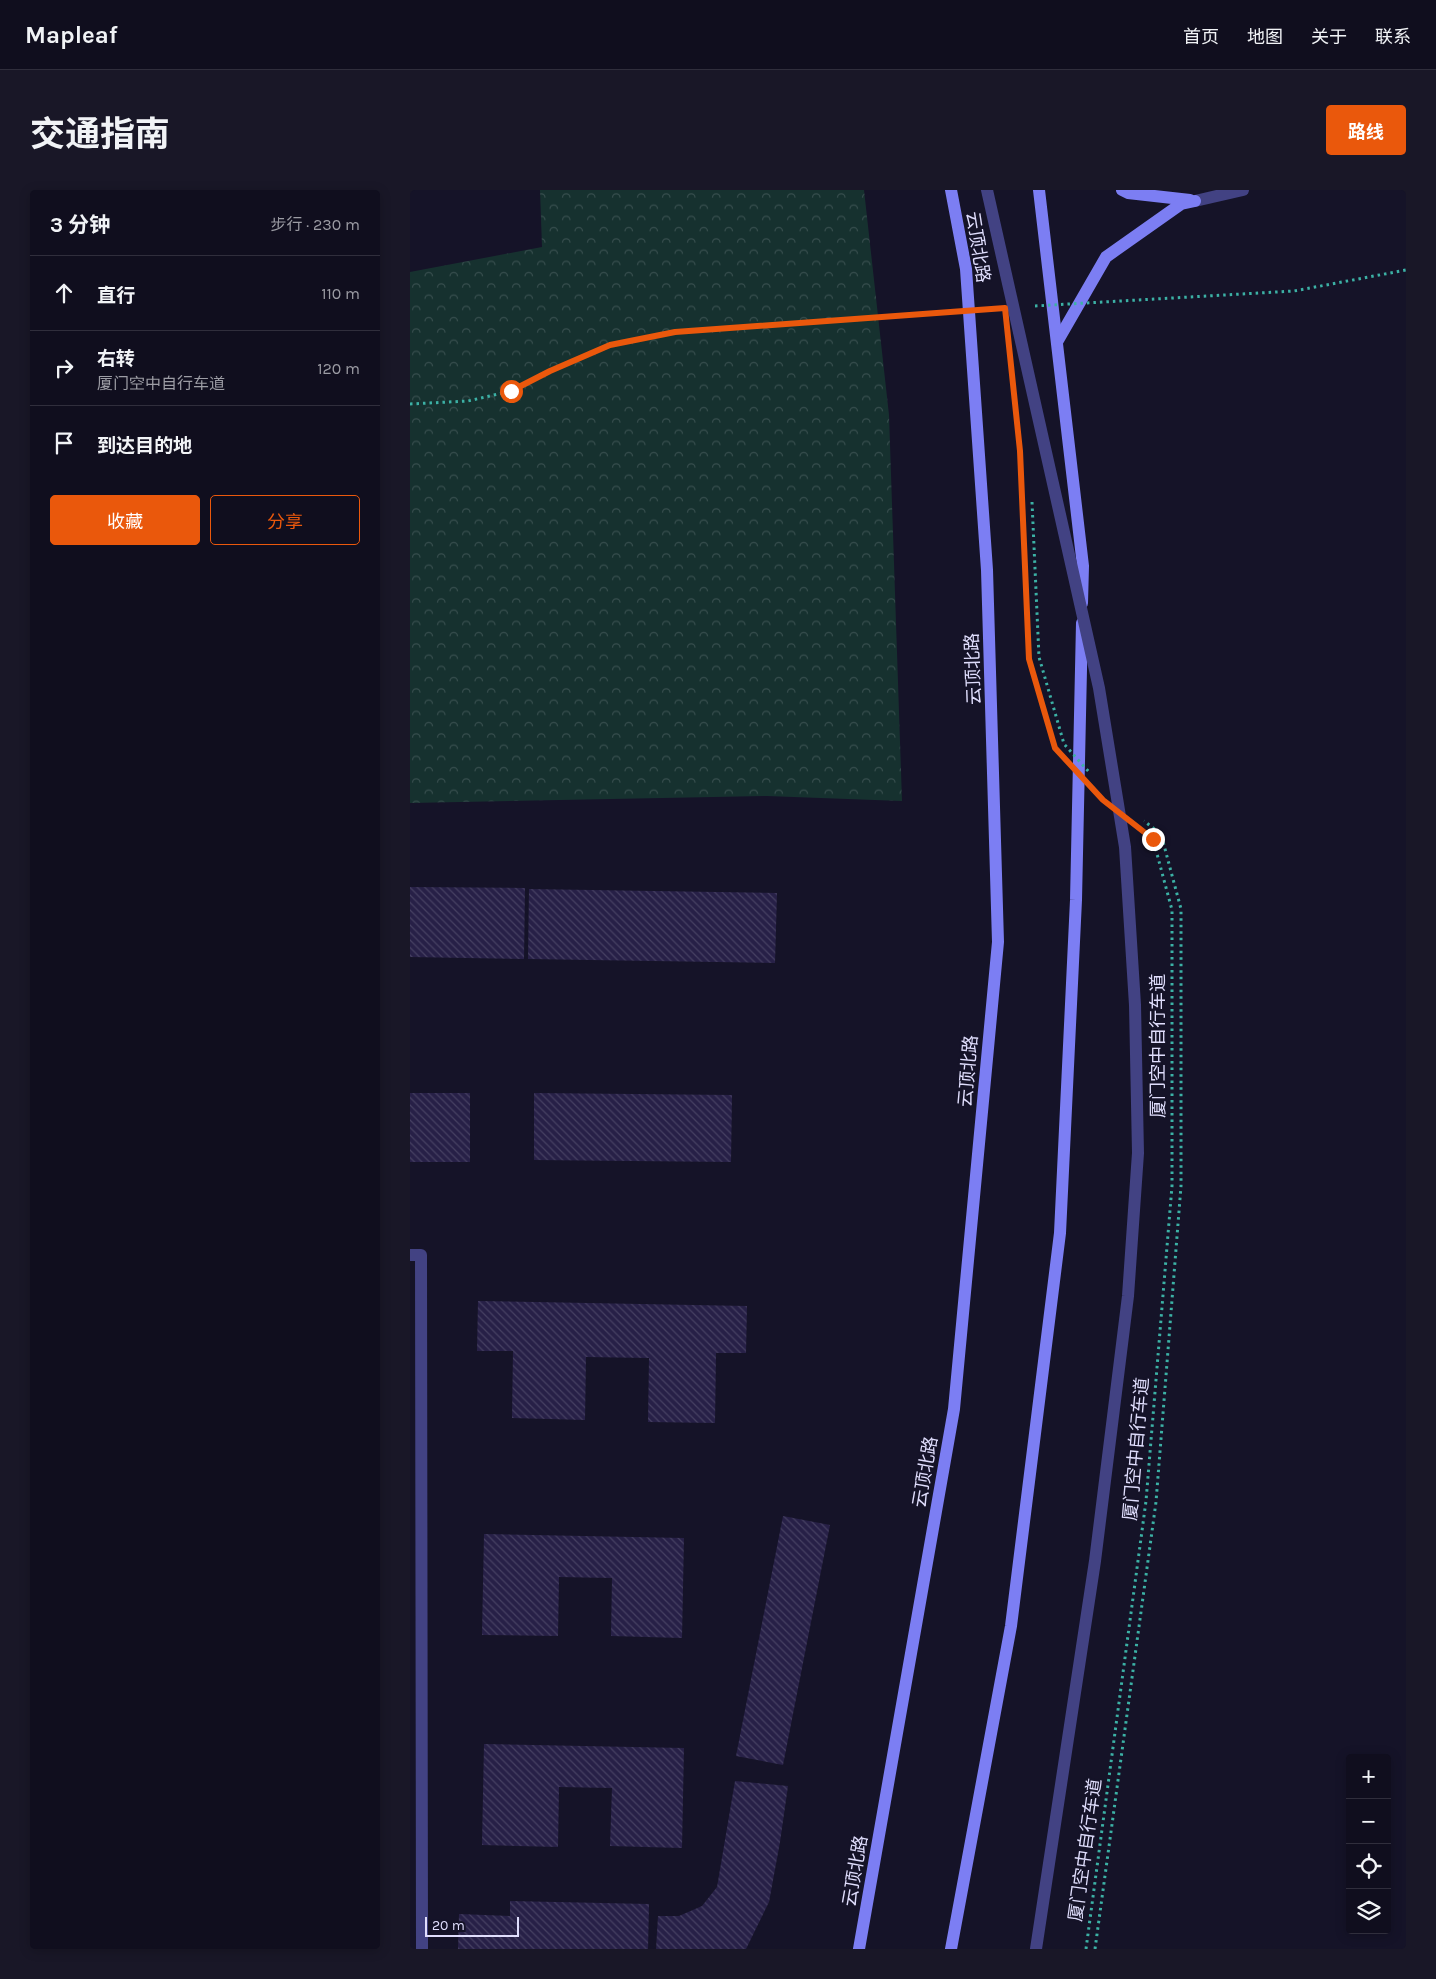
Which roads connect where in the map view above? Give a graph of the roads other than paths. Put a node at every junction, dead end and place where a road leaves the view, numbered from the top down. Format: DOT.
graph roads {
  1 [pos="952,190"];
  2 [pos="987,190"];
  3 [pos="1039,190"];
  4 [pos="1122,190"];
  5 [pos="1243,190"];
  6 [pos="1194,201"];
  7 [pos="1056,342"];
  8 [pos="410,1254"];
  9 [pos="422,1949"];
  10 [pos="859,1949"];
  11 [pos="950,1949"];
  12 [pos="1036,1949"];
  1 -- 10 [label="main road, 云顶北路"];
  2 -- 12 [label="street, bridge"];
  3 -- 7 [label="main road"];
  4 -- 6 [label="main road"];
  5 -- 6 [label="street"];
  6 -- 7 [label="main road"];
  7 -- 11 [label="main road"];
  8 -- 9 [label="street"];
}
